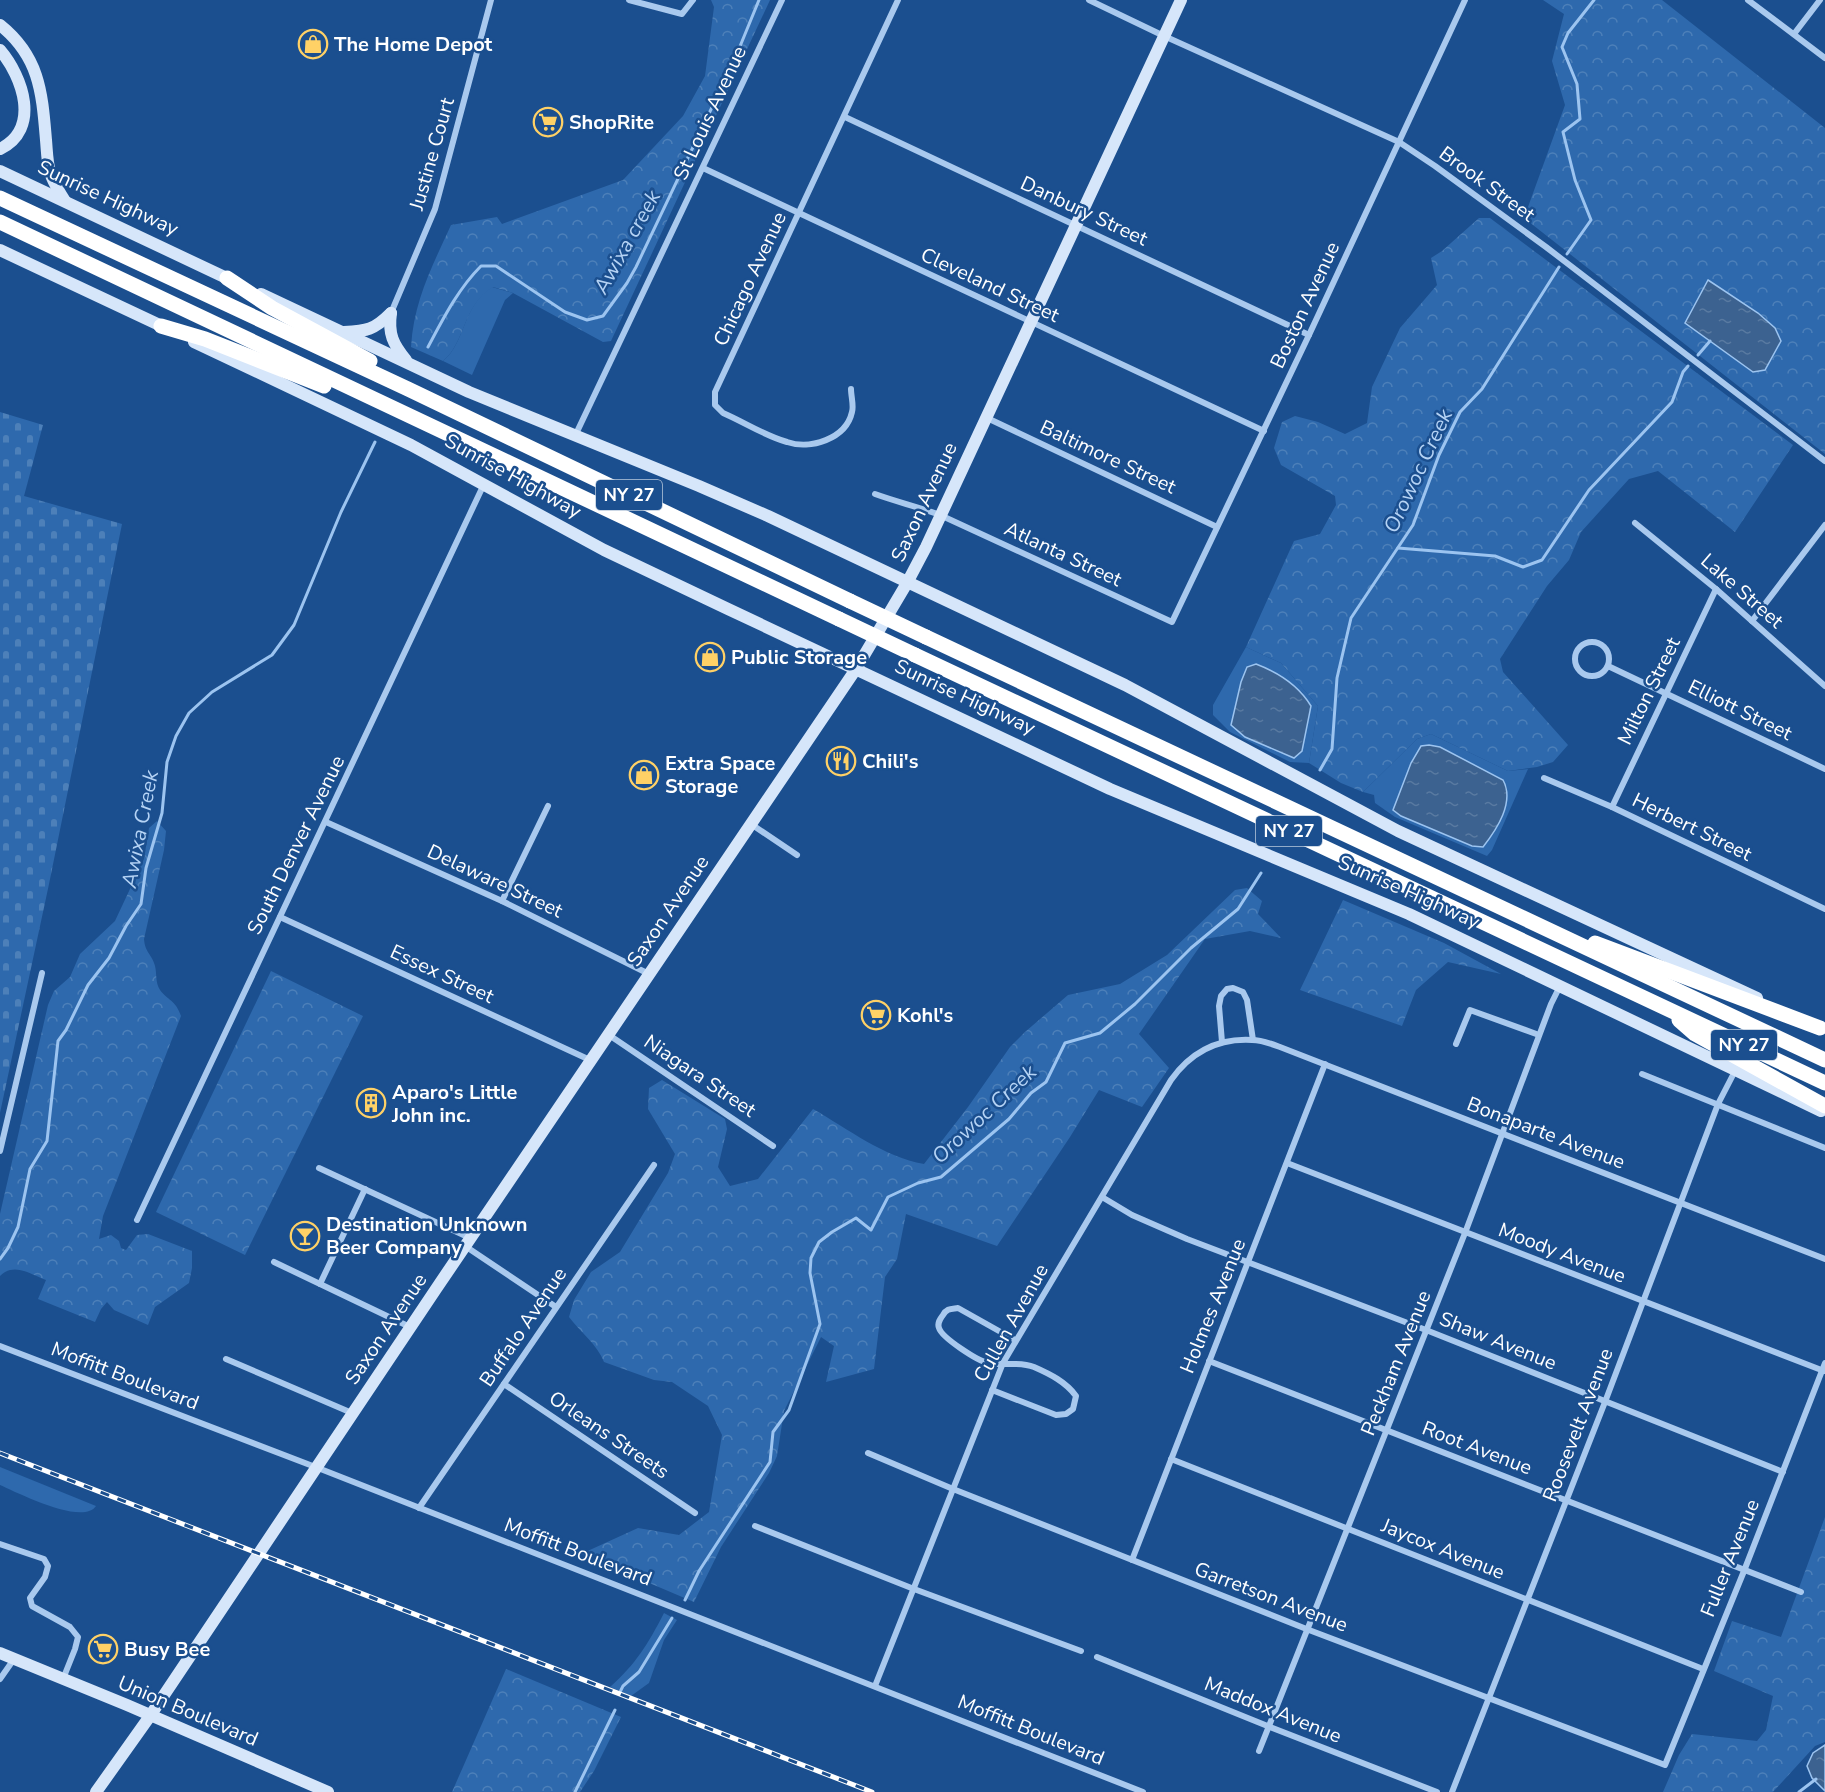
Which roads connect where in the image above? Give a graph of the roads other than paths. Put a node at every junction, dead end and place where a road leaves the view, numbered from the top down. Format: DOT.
graph roads {
  1 [pos="491,0"];
  2 [pos="629,0"];
  3 [pos="693,0"];
  4 [pos="782,0"];
  5 [pos="898,0"];
  6 [pos="1089,0"];
  7 [pos="1181,0"];
  8 [pos="1465,0"];
  9 [pos="1748,0"];
  10 [pos="1820,0"];
  11 [pos="0,25"];
  12 [pos="1794,34"];
  13 [pos="1164,36"];
  14 [pos="0,50"];
  15 [pos="1825,58"];
  16 [pos="845,117"];
  17 [pos="1399,142"];
  18 [pos="0,148"];
  19 [pos="703,168"];
  20 [pos="0,171"];
  21 [pos="0,198"];
  22 [pos="65,202"];
  23 [pos="799,214"];
  24 [pos="0,222"];
  25 [pos="1077,226"];
  26 [pos="0,250"];
  27 [pos="0,257"];
  28 [pos="26,263"];
  29 [pos="227,278"];
  30 [pos="391,314"];
  31 [pos="1030,322"];
  32 [pos="161,326"];
  33 [pos="341,332"];
  34 [pos="1309,335"];
  35 [pos="409,363"];
  36 [pos="408,389"];
  37 [pos="851,389"];
  38 [pos="395,409"];
  39 [pos="985,417"];
  40 [pos="1264,431"];
  41 [pos="575,436"];
  42 [pos="1825,461"];
  43 [pos="484,484"];
  44 [pos="875,494"];
  45 [pos="940,515"];
  46 [pos="1635,523"];
  47 [pos="1825,525"];
  48 [pos="1217,527"];
  49 [pos="907,583"];
  50 [pos="1716,589"];
  51 [pos="1752,621"];
  52 [pos="1172,622"];
  53 [pos="1608,666"];
  54 [pos="856,669"];
  55 [pos="1825,686"];
  56 [pos="1667,693"];
  57 [pos="1825,769"];
  58 [pos="1544,778"];
  59 [pos="548,806"];
  60 [pos="1612,807"];
  61 [pos="326,822"];
  62 [pos="750,824"];
  63 [pos="797,855"];
  64 [pos="502,901"];
  65 [pos="1825,909"];
  66 [pos="280,917"];
  67 [pos="1538,924"];
  68 [pos="42,973"];
  69 [pos="649,974"];
  70 [pos="1561,986"];
  71 [pos="1662,1007"];
  72 [pos="1822,1029"];
  73 [pos="609,1034"];
  74 [pos="1539,1035"];
  75 [pos="1253,1040"];
  76 [pos="1222,1042"];
  77 [pos="1456,1044"];
  78 [pos="591,1060"];
  79 [pos="1825,1060"];
  80 [pos="1325,1064"];
  81 [pos="1735,1071"];
  82 [pos="1642,1074"];
  83 [pos="1825,1083"];
  84 [pos="1718,1104"];
  85 [pos="1825,1106"];
  86 [pos="1825,1113"];
  87 [pos="1504,1134"];
  88 [pos="773,1146"];
  89 [pos="1825,1148"];
  90 [pos="0,1151"];
  91 [pos="1287,1164"];
  92 [pos="654,1165"];
  93 [pos="319,1168"];
  94 [pos="365,1189"];
  95 [pos="1102,1197"];
  96 [pos="1680,1203"];
  97 [pos="137,1220"];
  98 [pos="1465,1233"];
  99 [pos="468,1242"];
  100 [pos="1825,1259"];
  101 [pos="274,1262"];
  102 [pos="1249,1262"];
  103 [pos="320,1284"];
  104 [pos="1643,1302"];
  105 [pos="556,1307"];
  106 [pos="411,1327"];
  107 [pos="1426,1330"];
  108 [pos="1015,1340"];
  109 [pos="0,1346"];
  110 [pos="226,1359"];
  111 [pos="1209,1361"];
  112 [pos="1003,1363"];
  113 [pos="1825,1363"];
  114 [pos="1824,1371"];
  115 [pos="504,1384"];
  116 [pos="992,1390"];
  117 [pos="1605,1402"];
  118 [pos="352,1413"];
  119 [pos="1387,1431"];
  120 [pos="868,1453"];
  121 [pos="1171,1459"];
  122 [pos="318,1468"];
  123 [pos="1783,1472"];
  124 [pos="952,1489"];
  125 [pos="1566,1501"];
  126 [pos="420,1508"];
  127 [pos="695,1513"];
  128 [pos="754,1526"];
  129 [pos="1348,1529"];
  130 [pos="0,1544"];
  131 [pos="1132,1560"];
  132 [pos="1744,1571"];
  133 [pos="914,1589"];
  134 [pos="1801,1592"];
  135 [pos="1527,1600"];
  136 [pos="1309,1630"];
  137 [pos="1081,1651"];
  138 [pos="0,1653"];
  139 [pos="1097,1657"];
  140 [pos="14,1658"];
  141 [pos="1703,1669"];
  142 [pos="0,1679"];
  143 [pos="63,1679"];
  144 [pos="875,1686"];
  145 [pos="1488,1698"];
  146 [pos="150,1716"];
  147 [pos="1270,1727"];
  148 [pos="1259,1751"];
  149 [pos="1665,1765"];
  150 [pos="96,1792"];
  151 [pos="328,1792"];
  152 [pos="1143,1792"];
  153 [pos="1437,1792"];
  154 [pos="1452,1792"];
  1 -- 30 [label="street, Justine Court"];
  2 -- 3 [label="street"];
  4 -- 19 [label="street, St Louis Avenue"];
  5 -- 16 [label="street, Chicago Avenue"];
  6 -- 13 [label="street, Brook Street"];
  7 -- 13 [label="main road, Saxon Avenue"];
  8 -- 17 [label="street, Boston Avenue"];
  9 -- 12 [label="street"];
  10 -- 12 [label="street"];
  11 -- 22 [label="main road"];
  12 -- 15 [label="street"];
  13 -- 17 [label="street, Brook Street"];
  13 -- 25 [label="main road, Saxon Avenue"];
  14 -- 18 [label="main road"];
  16 -- 23 [label="street, Chicago Avenue"];
  16 -- 25 [label="street, Danbury Street"];
  17 -- 34 [label="street, Boston Avenue"];
  17 -- 42 [label="street, Brook Street"];
  19 -- 23 [label="street, Cleveland Street"];
  19 -- 41 [label="street, St Louis Avenue"];
  20 -- 22 [label="main road, Sunrise Highway"];
  21 -- 36 [label="highway, Sunrise Highway / NY 27"];
  22 -- 29 [label="main road, Sunrise Highway"];
  23 -- 31 [label="street, Cleveland Street"];
  23 -- 37 [label="street, Chicago Avenue"];
  24 -- 38 [label="highway, Sunrise Highway / NY 27"];
  25 -- 31 [label="main road, Saxon Avenue"];
  25 -- 34 [label="street, Danbury Street"];
  26 -- 28 [label="main road, Sunrise Highway"];
  27 -- 28 [label="main road"];
  28 -- 32 [label="main road, Sunrise Highway"];
  29 -- 33 [label="main road, Sunrise Highway"];
  29 -- 36 [label="highway"];
  30 -- 33 [label="main road"];
  30 -- 35 [label="main road"];
  31 -- 39 [label="main road, Saxon Avenue"];
  31 -- 40 [label="street, Cleveland Street"];
  32 -- 38 [label="highway"];
  32 -- 43 [label="main road, Sunrise Highway"];
  33 -- 35 [label="main road, Sunrise Highway"];
  34 -- 40 [label="street, Boston Avenue"];
  35 -- 41 [label="main road, Sunrise Highway"];
  36 -- 67 [label="highway, Sunrise Highway / NY 27, bridge"];
  38 -- 71 [label="highway, Sunrise Highway / NY 27, bridge"];
  39 -- 45 [label="main road, Saxon Avenue"];
  39 -- 48 [label="street, Baltimore Street"];
  40 -- 48 [label="street, Boston Avenue"];
  41 -- 49 [label="main road, Sunrise Highway"];
  43 -- 54 [label="main road, Sunrise Highway"];
  43 -- 61 [label="street, South Denver Avenue"];
  44 -- 45 [label="street, Atlanta Street"];
  45 -- 49 [label="main road, Saxon Avenue"];
  45 -- 52 [label="street, Atlanta Street"];
  46 -- 50 [label="street, Lake Street"];
  47 -- 51 [label="street"];
  48 -- 52 [label="street, Boston Avenue"];
  49 -- 54 [label="main road, Saxon Avenue"];
  49 -- 72 [label="main road, Sunrise Highway"];
  50 -- 51 [label="street, Lake Street"];
  50 -- 56 [label="street, Milton Street"];
  51 -- 55 [label="street, Lake Street"];
  53 -- 53 [label="street"];
  53 -- 56 [label="street, Elliott Street"];
  54 -- 62 [label="main road, Saxon Avenue"];
  54 -- 70 [label="main road, Sunrise Highway"];
  56 -- 57 [label="street, Elliott Street"];
  56 -- 60 [label="street, Milton Street"];
  58 -- 60 [label="street, Herbert Street"];
  59 -- 64 [label="street"];
  60 -- 65 [label="street, Herbert Street"];
  61 -- 64 [label="street, Delaware Street"];
  61 -- 66 [label="street, South Denver Avenue"];
  62 -- 63 [label="street"];
  62 -- 69 [label="main road, Saxon Avenue"];
  64 -- 69 [label="street, Delaware Street"];
  66 -- 78 [label="street, Essex Street"];
  66 -- 97 [label="street, South Denver Avenue"];
  67 -- 72 [label="highway"];
  67 -- 79 [label="highway, Sunrise Highway / NY 27"];
  68 -- 90 [label="street"];
  69 -- 73 [label="main road, Saxon Avenue"];
  70 -- 74 [label="street, Peckham Avenue"];
  70 -- 81 [label="main road, Sunrise Highway"];
  71 -- 83 [label="highway, Sunrise Highway / NY 27"];
  71 -- 85 [label="highway"];
  73 -- 78 [label="main road, Saxon Avenue"];
  73 -- 88 [label="street, Niagara Street"];
  74 -- 77 [label="street"];
  74 -- 87 [label="street, Peckham Avenue"];
  75 -- 76 [label="street, Cullen Avenue"];
  75 -- 76 [label="street"];
  75 -- 80 [label="street, Bonaparte Avenue"];
  76 -- 95 [label="street, Cullen Avenue"];
  78 -- 99 [label="main road, Saxon Avenue"];
  80 -- 87 [label="street, Bonaparte Avenue"];
  80 -- 91 [label="street, Holmes Avenue"];
  81 -- 84 [label="street, Roosevelt Avenue"];
  81 -- 86 [label="main road, Sunrise Highway"];
  82 -- 84 [label="street"];
  84 -- 89 [label="street"];
  84 -- 96 [label="street, Roosevelt Avenue"];
  87 -- 96 [label="street, Bonaparte Avenue"];
  87 -- 98 [label="street, Peckham Avenue"];
  91 -- 98 [label="street, Moody Avenue"];
  91 -- 102 [label="street, Holmes Avenue"];
  92 -- 105 [label="street, Buffalo Avenue"];
  93 -- 94 [label="street"];
  94 -- 99 [label="street"];
  94 -- 103 [label="street"];
  95 -- 102 [label="street, Shaw Avenue"];
  95 -- 108 [label="street, Cullen Avenue"];
  96 -- 100 [label="street, Bonaparte Avenue"];
  96 -- 104 [label="street, Roosevelt Avenue"];
  98 -- 104 [label="street, Moody Avenue"];
  98 -- 107 [label="street, Peckham Avenue"];
  99 -- 105 [label="street"];
  99 -- 106 [label="main road, Saxon Avenue"];
  101 -- 103 [label="street"];
  102 -- 107 [label="street, Shaw Avenue"];
  102 -- 111 [label="street, Holmes Avenue"];
  103 -- 106 [label="street"];
  104 -- 114 [label="street, Moody Avenue"];
  104 -- 117 [label="street, Roosevelt Avenue"];
  105 -- 115 [label="street, Buffalo Avenue"];
  106 -- 118 [label="main road, Saxon Avenue"];
  107 -- 117 [label="street, Shaw Avenue"];
  107 -- 119 [label="street, Peckham Avenue"];
  108 -- 112 [label="street, Cullen Avenue"];
  108 -- 112 [label="street"];
  109 -- 122 [label="street, Moffitt Boulevard"];
  110 -- 118 [label="street"];
  111 -- 119 [label="street, Root Avenue"];
  111 -- 121 [label="street, Holmes Avenue"];
  112 -- 116 [label="street, Cullen Avenue"];
  112 -- 116 [label="street"];
  113 -- 114 [label="street, Fuller Avenue"];
  114 -- 123 [label="street, Fuller Avenue"];
  115 -- 126 [label="street, Buffalo Avenue"];
  115 -- 127 [label="street, Orleans Streets"];
  116 -- 124 [label="street, Cullen Avenue"];
  117 -- 123 [label="street, Shaw Avenue"];
  117 -- 125 [label="street, Roosevelt Avenue"];
  118 -- 122 [label="main road, Saxon Avenue"];
  119 -- 125 [label="street, Root Avenue"];
  119 -- 129 [label="street, Peckham Avenue"];
  120 -- 124 [label="street, Garretson Avenue"];
  121 -- 129 [label="street, Jaycox Avenue"];
  121 -- 131 [label="street, Holmes Avenue"];
  122 -- 126 [label="street, Moffitt Boulevard"];
  122 -- 146 [label="main road, Saxon Avenue"];
  123 -- 132 [label="street, Fuller Avenue"];
  124 -- 131 [label="street, Garretson Avenue"];
  124 -- 133 [label="street, Cullen Avenue"];
  125 -- 132 [label="street, Root Avenue"];
  125 -- 135 [label="street, Roosevelt Avenue"];
  126 -- 144 [label="street, Moffitt Boulevard"];
  128 -- 133 [label="street"];
  129 -- 135 [label="street, Jaycox Avenue"];
  129 -- 136 [label="street, Peckham Avenue"];
  130 -- 143 [label="street"];
  131 -- 136 [label="street, Garretson Avenue"];
  132 -- 134 [label="street, Root Avenue"];
  132 -- 141 [label="street, Fuller Avenue"];
  133 -- 137 [label="street"];
  133 -- 144 [label="street, Cullen Avenue"];
  135 -- 141 [label="street, Jaycox Avenue"];
  135 -- 145 [label="street, Roosevelt Avenue"];
  136 -- 145 [label="street, Garretson Avenue"];
  136 -- 147 [label="street, Peckham Avenue"];
  138 -- 140 [label="main road, Union Boulevard"];
  139 -- 147 [label="street, Maddox Avenue"];
  140 -- 142 [label="street"];
  140 -- 143 [label="main road, Union Boulevard"];
  141 -- 149 [label="street, Fuller Avenue"];
  143 -- 146 [label="main road, Union Boulevard"];
  144 -- 152 [label="street, Moffitt Boulevard"];
  145 -- 149 [label="street, Garretson Avenue"];
  145 -- 154 [label="street, Roosevelt Avenue"];
  146 -- 150 [label="main road, Saxon Avenue"];
  146 -- 151 [label="main road, Union Boulevard"];
  147 -- 148 [label="street, Peckham Avenue"];
  147 -- 153 [label="street, Maddox Avenue"];
}
